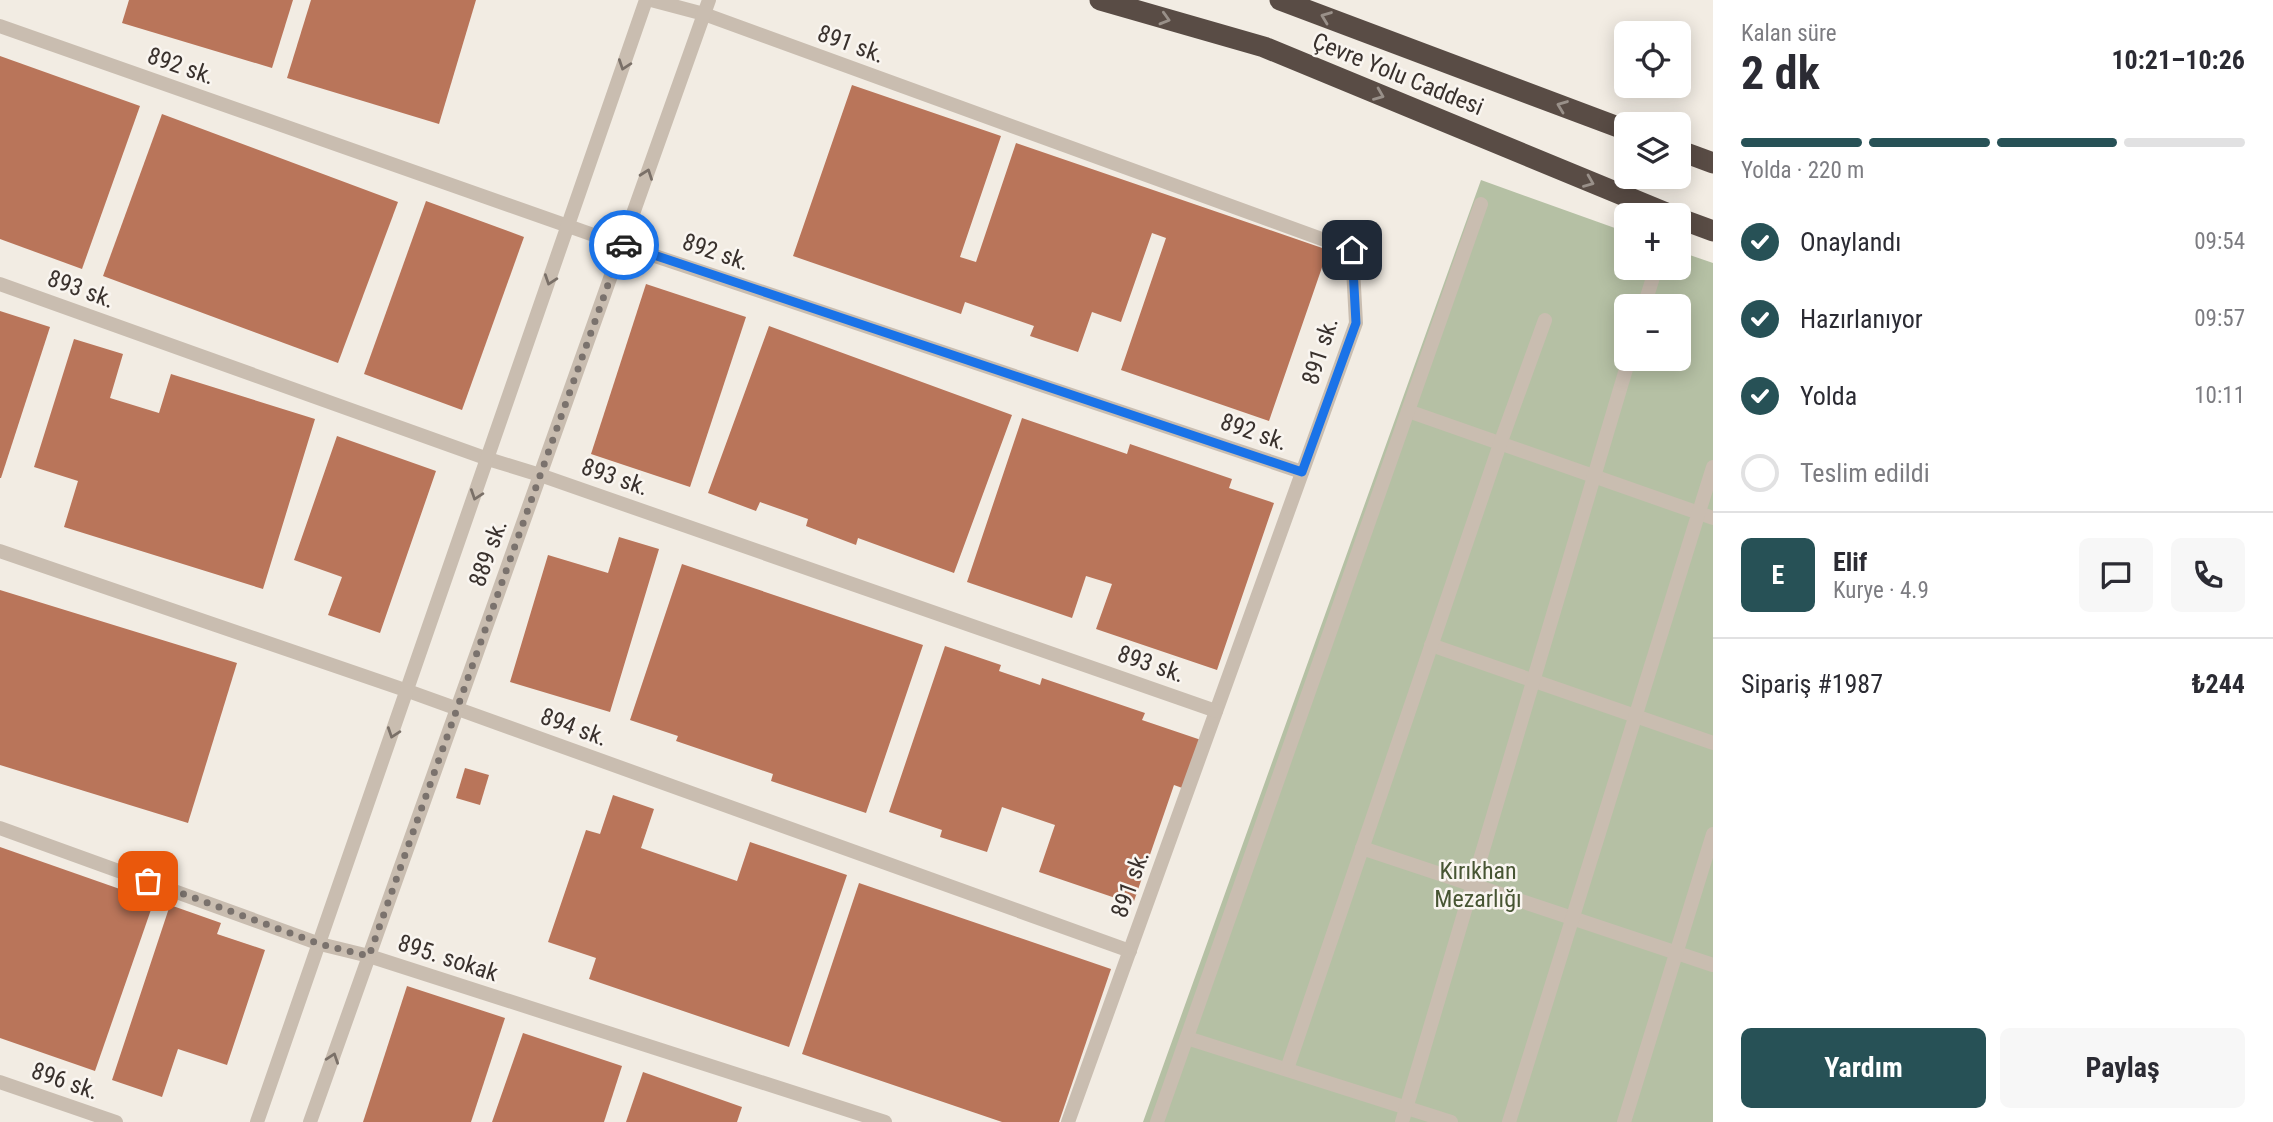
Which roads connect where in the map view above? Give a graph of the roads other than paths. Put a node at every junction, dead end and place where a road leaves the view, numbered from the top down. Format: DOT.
graph roads {
  1 [pos="649,0"];
  2 [pos="1100,0"];
  3 [pos="1280,0"];
  4 [pos="707,7"];
  5 [pos="0,26"];
  6 [pos="1614,125"];
  7 [pos="1691,155"];
  8 [pos="1713,163"];
  9 [pos="1642,203"];
  10 [pos="1481,204"];
  11 [pos="1691,223"];
  12 [pos="569,225"];
  13 [pos="1713,231"];
  14 [pos="622,245"];
  15 [pos="0,284"];
  16 [pos="1545,320"];
  17 [pos="1625,371"];
  18 [pos="1408,411"];
  19 [pos="1500,444"];
  20 [pos="488,459"];
  21 [pos="1713,467"];
  22 [pos="1302,472"];
  23 [pos="540,475"];
  24 [pos="1593,478"];
  25 [pos="1699,513"];
  26 [pos="1713,518"];
  27 [pos="0,551"];
  28 [pos="1431,645"];
  29 [pos="1533,680"];
  30 [pos="408,691"];
  31 [pos="456,709"];
  32 [pos="1216,711"];
  33 [pos="1636,716"];
  34 [pos="1713,743"];
  35 [pos="0,828"];
  36 [pos="1713,834"];
  37 [pos="1362,848"];
  38 [pos="1472,885"];
  39 [pos="1573,919"];
  40 [pos="320,944"];
  41 [pos="1130,951"];
  42 [pos="1676,953"];
  43 [pos="369,956"];
  44 [pos="1713,965"];
  45 [pos="1187,1038"];
  46 [pos="1287,1069"];
  47 [pos="0,1082"];
  48 [pos="1404,1115"];
  49 [pos="116,1122"];
  50 [pos="257,1122"];
  51 [pos="310,1122"];
  52 [pos="885,1122"];
  53 [pos="1068,1122"];
  54 [pos="1157,1122"];
  55 [pos="1451,1122"];
  56 [pos="1509,1122"];
  57 [pos="1624,1122"];
  1 -- 4 [label="lane, 891 sk."];
  1 -- 12 [label="lane, 889 sk., one-way"];
  2 -- 9 [label="highway, Çevre Yolu Caddesi, one-way"];
  6 -- 3 [label="highway, Çevre Yolu Caddesi, one-way"];
  14 -- 4 [label="lane, 889 sk., one-way"];
  4 -- 22 [label="lane, 891 sk."];
  5 -- 12 [label="lane, 892 sk."];
  7 -- 8 [label="highway"];
  10 -- 18 [label="lane"];
  11 -- 13 [label="highway"];
  12 -- 14 [label="lane, 892 sk."];
  12 -- 20 [label="lane, 889 sk., one-way"];
  14 -- 22 [label="lane, 892 sk."];
  14 -- 23 [label="lane, 889 sk."];
  15 -- 20 [label="lane, 893 sk."];
  16 -- 19 [label="lane"];
  17 -- 24 [label="lane"];
  18 -- 19 [label="lane"];
  18 -- 45 [label="lane"];
  19 -- 24 [label="lane"];
  19 -- 28 [label="lane"];
  20 -- 23 [label="lane, 893 sk."];
  20 -- 30 [label="lane, 889 sk., one-way"];
  21 -- 25 [label="lane"];
  22 -- 32 [label="lane, 891 sk."];
  23 -- 31 [label="lane, 889 sk."];
  23 -- 32 [label="lane, 893 sk."];
  24 -- 25 [label="lane"];
  24 -- 29 [label="lane"];
  25 -- 26 [label="lane"];
  25 -- 33 [label="lane"];
  27 -- 30 [label="lane, 894 sk."];
  28 -- 29 [label="lane"];
  28 -- 37 [label="lane"];
  29 -- 33 [label="lane"];
  29 -- 38 [label="lane"];
  30 -- 31 [label="lane, 894 sk."];
  30 -- 40 [label="lane, 889 sk., one-way"];
  31 -- 41 [label="lane, 894 sk."];
  31 -- 43 [label="lane, 889 sk."];
  32 -- 41 [label="lane, 891 sk."];
  33 -- 34 [label="lane"];
  33 -- 39 [label="lane"];
  35 -- 40 [label="lane, 895. sokak"];
  36 -- 42 [label="lane"];
  37 -- 38 [label="lane"];
  37 -- 46 [label="lane"];
  38 -- 39 [label="lane"];
  38 -- 48 [label="lane"];
  39 -- 42 [label="lane"];
  39 -- 56 [label="lane"];
  40 -- 43 [label="lane, 895. sokak"];
  40 -- 50 [label="lane, 889 sk."];
  41 -- 53 [label="lane, 891 sk."];
  42 -- 44 [label="lane"];
  42 -- 57 [label="lane"];
  51 -- 43 [label="lane, 889 sk., one-way"];
  43 -- 52 [label="lane, 895. sokak"];
  45 -- 46 [label="lane"];
  45 -- 54 [label="lane"];
  46 -- 48 [label="lane"];
  47 -- 49 [label="lane, 896 sk."];
  48 -- 55 [label="lane"];
}
